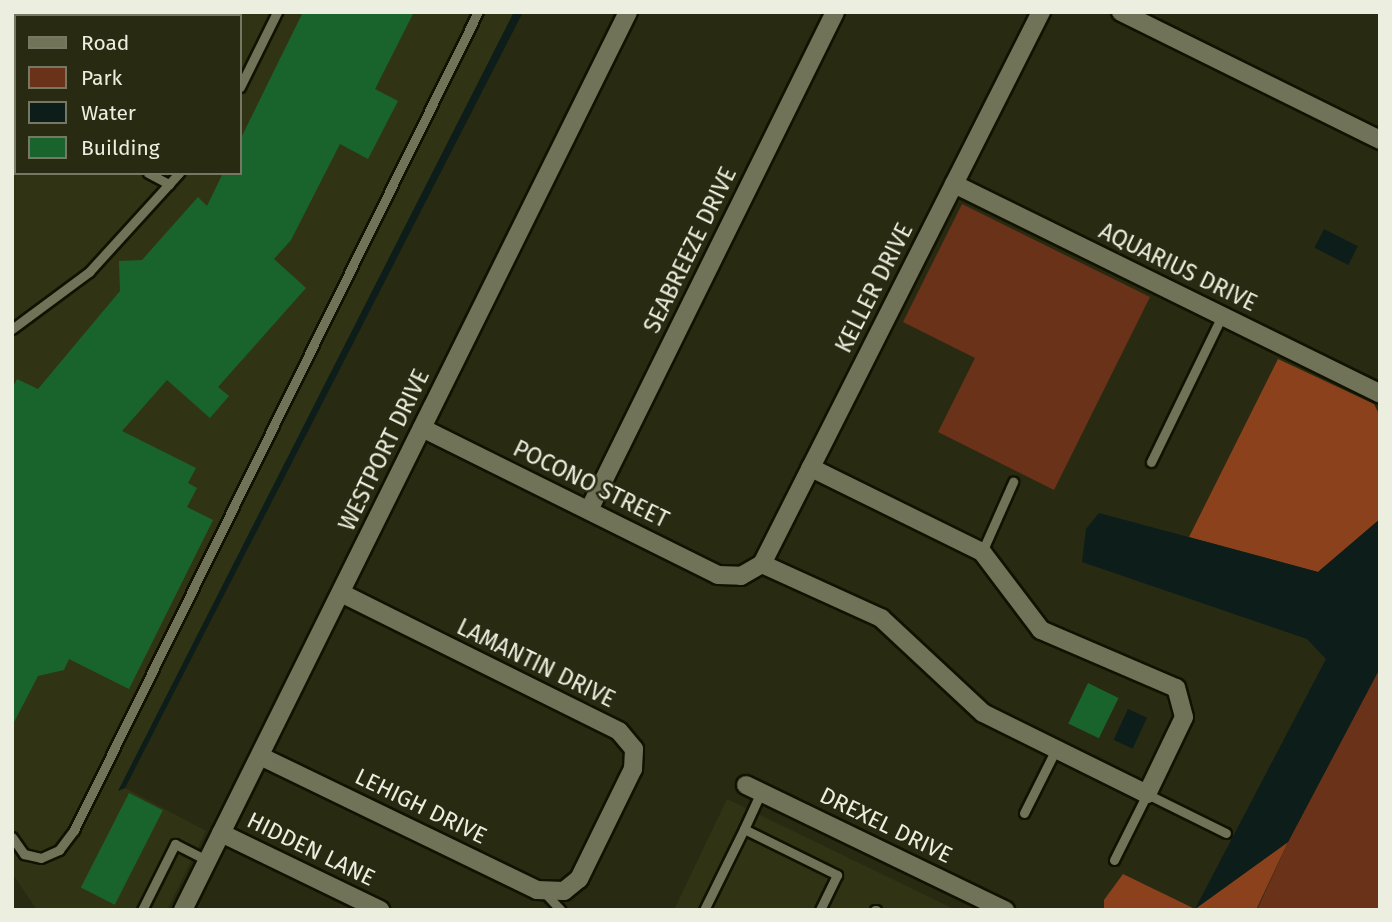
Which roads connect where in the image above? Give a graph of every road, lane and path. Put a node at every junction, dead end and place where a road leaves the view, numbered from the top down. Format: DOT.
graph roads {
  1 [pos="277,12"];
  2 [pos="478,12"];
  3 [pos="628,12"];
  4 [pos="835,12"];
  5 [pos="1041,12"];
  6 [pos="1121,12"];
  7 [pos="242,82"];
  8 [pos="1380,140"];
  9 [pos="152,175"];
  10 [pos="177,175"];
  11 [pos="169,184"];
  12 [pos="954,184"];
  13 [pos="1222,316"];
  14 [pos="12,329"];
  15 [pos="1380,394"];
  16 [pos="422,428"];
  17 [pos="1151,462"];
  18 [pos="811,468"];
  19 [pos="1013,482"];
  20 [pos="589,510"];
  21 [pos="982,552"];
  22 [pos="762,564"];
  23 [pos="341,593"];
  24 [pos="1056,749"];
  25 [pos="260,756"];
  26 [pos="754,789"];
  27 [pos="1147,793"];
  28 [pos="1024,813"];
  29 [pos="744,829"];
  30 [pos="221,833"];
  31 [pos="1226,833"];
  32 [pos="12,837"];
  33 [pos="1114,860"];
  34 [pos="208,861"];
  35 [pos="543,890"];
  36 [pos="564,891"];
  37 [pos="142,910"];
  38 [pos="183,910"];
  39 [pos="380,910"];
  40 [pos="561,910"];
  41 [pos="704,910"];
  42 [pos="820,910"];
  43 [pos="1005,910"];
  1 -- 7 [label="lane"];
  2 -- 32 [label="lane"];
  3 -- 16 [label="street, WESTPORT DRIVE"];
  4 -- 20 [label="street, SEABREEZE DRIVE"];
  5 -- 12 [label="street, KELLER DRIVE"];
  6 -- 8 [label="street"];
  9 -- 11 [label="lane"];
  10 -- 11 [label="lane"];
  11 -- 14 [label="lane"];
  12 -- 13 [label="street, AQUARIUS DRIVE"];
  12 -- 18 [label="street, KELLER DRIVE"];
  13 -- 15 [label="street, AQUARIUS DRIVE"];
  13 -- 17 [label="lane"];
  16 -- 20 [label="street, POCONO STREET"];
  16 -- 23 [label="street, WESTPORT DRIVE"];
  18 -- 21 [label="street"];
  18 -- 22 [label="street, KELLER DRIVE"];
  19 -- 21 [label="lane"];
  20 -- 22 [label="street, POCONO STREET"];
  21 -- 27 [label="street"];
  22 -- 24 [label="street"];
  23 -- 25 [label="street, WESTPORT DRIVE"];
  23 -- 36 [label="street, LAMANTIN DRIVE"];
  24 -- 27 [label="street"];
  24 -- 28 [label="lane"];
  25 -- 30 [label="street, WESTPORT DRIVE"];
  25 -- 35 [label="street, LEHIGH DRIVE"];
  26 -- 29 [label="lane"];
  26 -- 43 [label="street, DREXEL DRIVE"];
  27 -- 31 [label="lane"];
  27 -- 33 [label="lane"];
  29 -- 41 [label="lane"];
  29 -- 42 [label="lane"];
  30 -- 34 [label="street, WESTPORT DRIVE"];
  30 -- 39 [label="street, HIDDEN LANE"];
  34 -- 37 [label="lane"];
  34 -- 38 [label="street, WESTPORT DRIVE"];
  35 -- 36 [label="street, LEHIGH DRIVE"];
  35 -- 40 [label="lane"];
}
